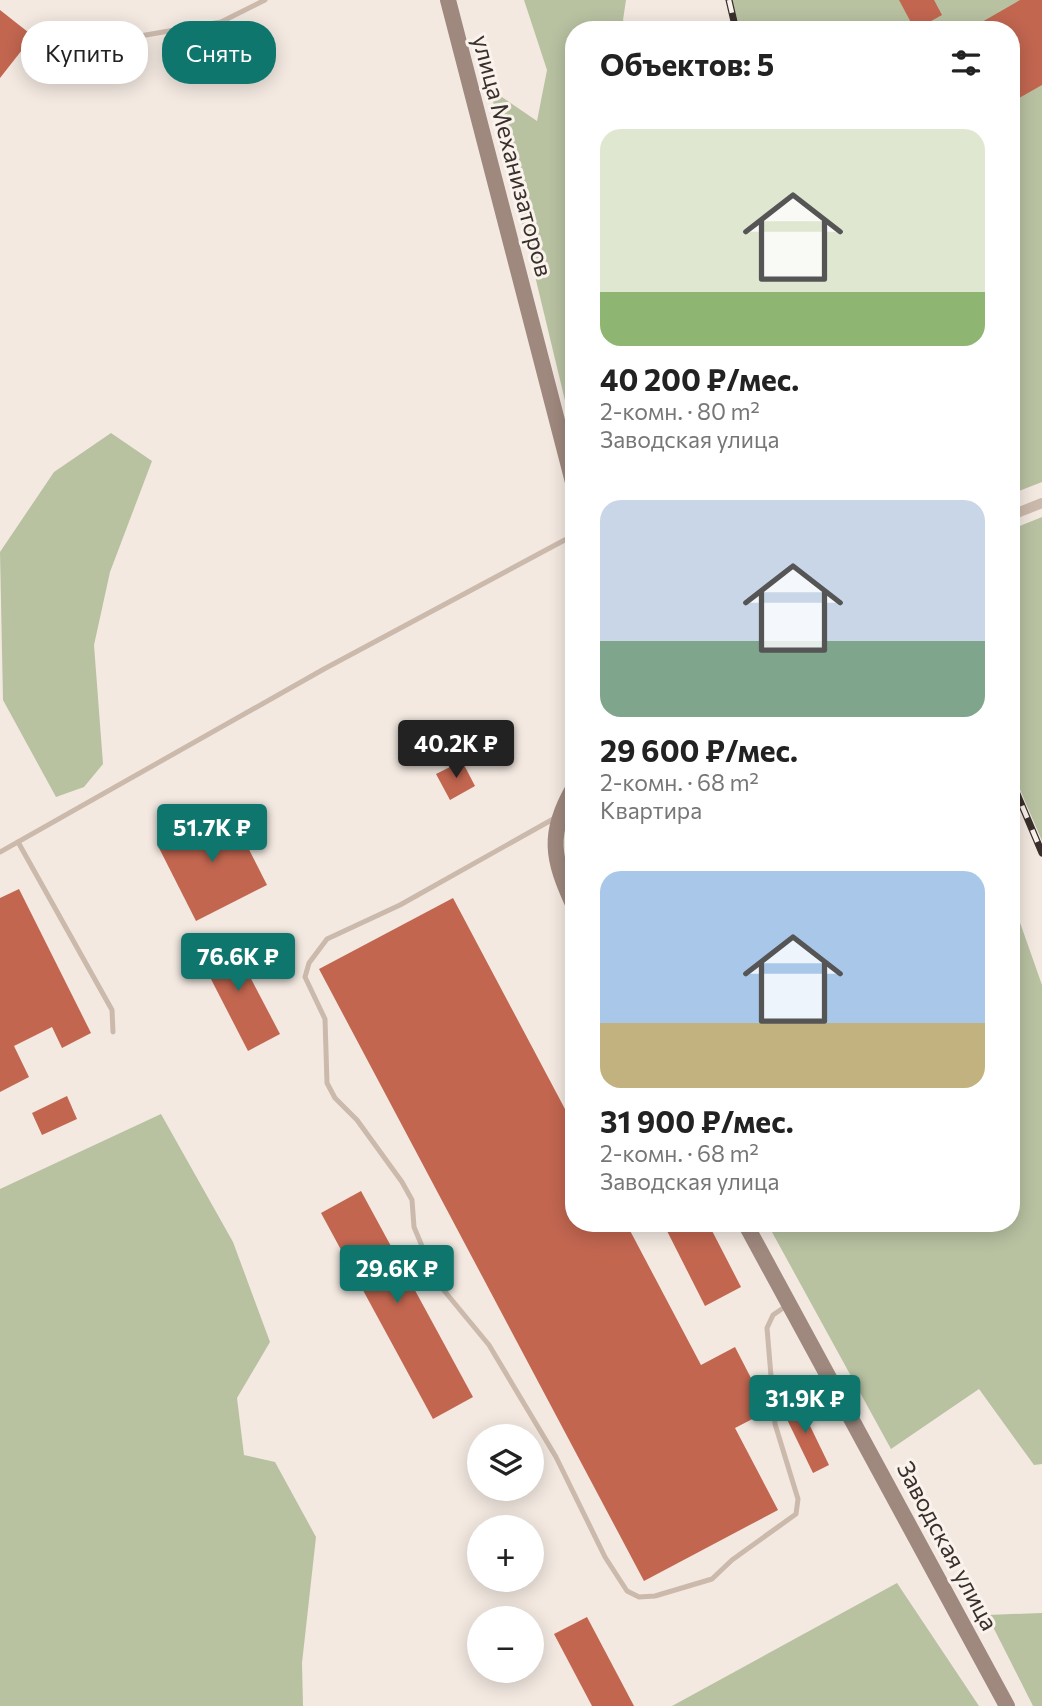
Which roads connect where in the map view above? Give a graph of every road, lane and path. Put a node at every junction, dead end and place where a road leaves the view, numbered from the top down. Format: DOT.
graph roads {
  1 [pos="265,0"];
  2 [pos="448,0"];
  3 [pos="148,35"];
  4 [pos="565,451"];
  5 [pos="1042,503"];
  6 [pos="1020,513"];
  7 [pos="565,540"];
  8 [pos="565,803"];
  9 [pos="558,816"];
  10 [pos="18,842"];
  11 [pos="0,852"];
  12 [pos="565,881"];
  13 [pos="113,1032"];
  14 [pos="750,1232"];
  15 [pos="789,1305"];
  16 [pos="1007,1706"];
  1 -- 3 [label="lane"];
  2 -- 4 [label="street, улица Механизаторов"];
  5 -- 6 [label="street"];
  7 -- 10 [label="lane"];
  8 -- 9 [label="street"];
  9 -- 12 [label="street"];
  9 -- 15 [label="lane"];
  10 -- 11 [label="lane"];
  10 -- 13 [label="lane"];
  14 -- 15 [label="street, Заводская улица"];
  15 -- 16 [label="street, Заводская улица"];
}
